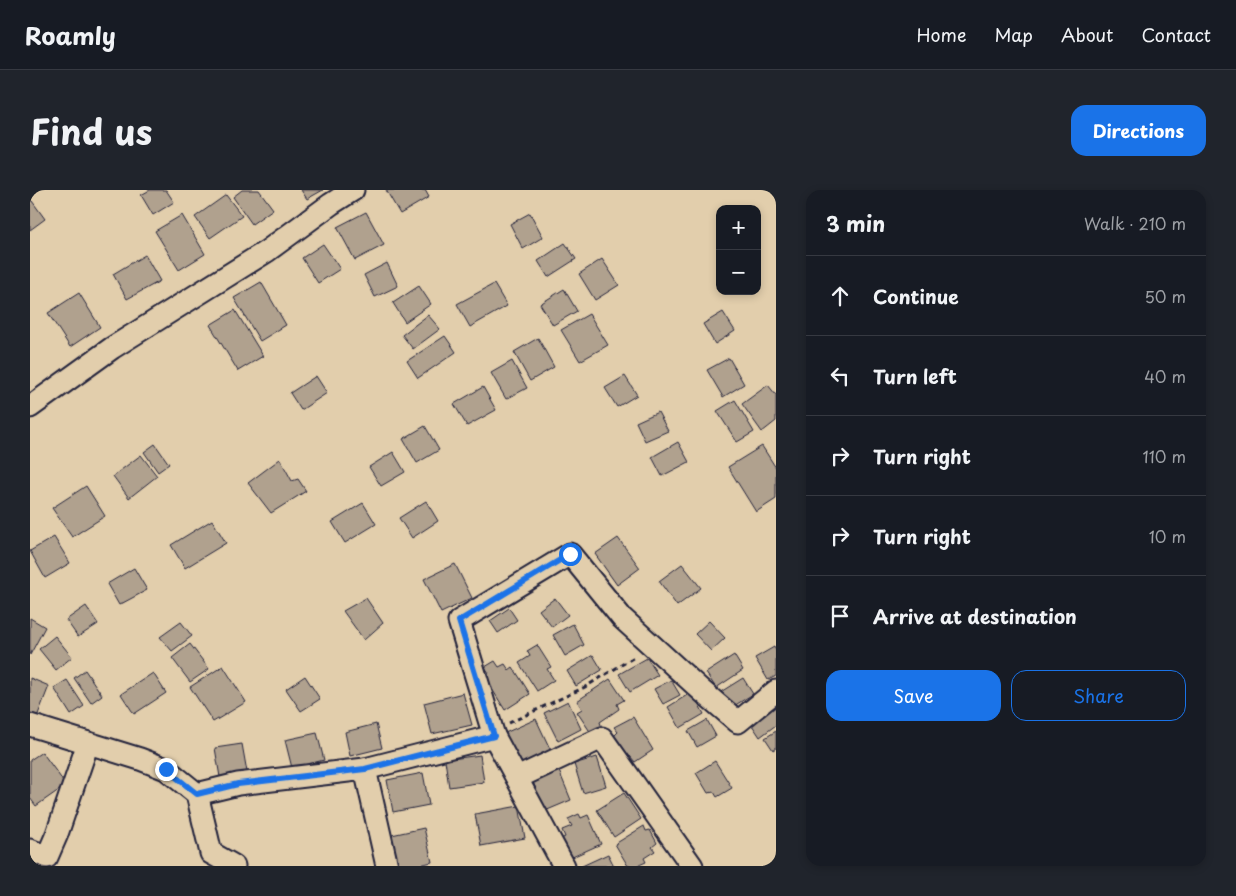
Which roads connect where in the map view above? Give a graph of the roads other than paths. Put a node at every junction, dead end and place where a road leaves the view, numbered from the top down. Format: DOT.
graph roads {
  1 [pos="353,190"];
  2 [pos="30,407"];
  3 [pos="776,691"];
  4 [pos="30,725"];
  5 [pos="493,733"];
  6 [pos="88,743"];
  7 [pos="365,769"];
  8 [pos="517,778"];
  9 [pos="197,794"];
  10 [pos="30,850"];
  11 [pos="234,866"];
  12 [pos="387,866"];
  13 [pos="564,866"];
  14 [pos="692,866"];
  1 -- 2 [label="street"];
  3 -- 5 [label="street"];
  4 -- 6 [label="street"];
  5 -- 7 [label="street"];
  5 -- 8 [label="street"];
  6 -- 9 [label="street"];
  6 -- 10 [label="street"];
  7 -- 9 [label="street"];
  7 -- 12 [label="street"];
  8 -- 13 [label="street"];
  8 -- 14 [label="street"];
  9 -- 11 [label="street"];
}
